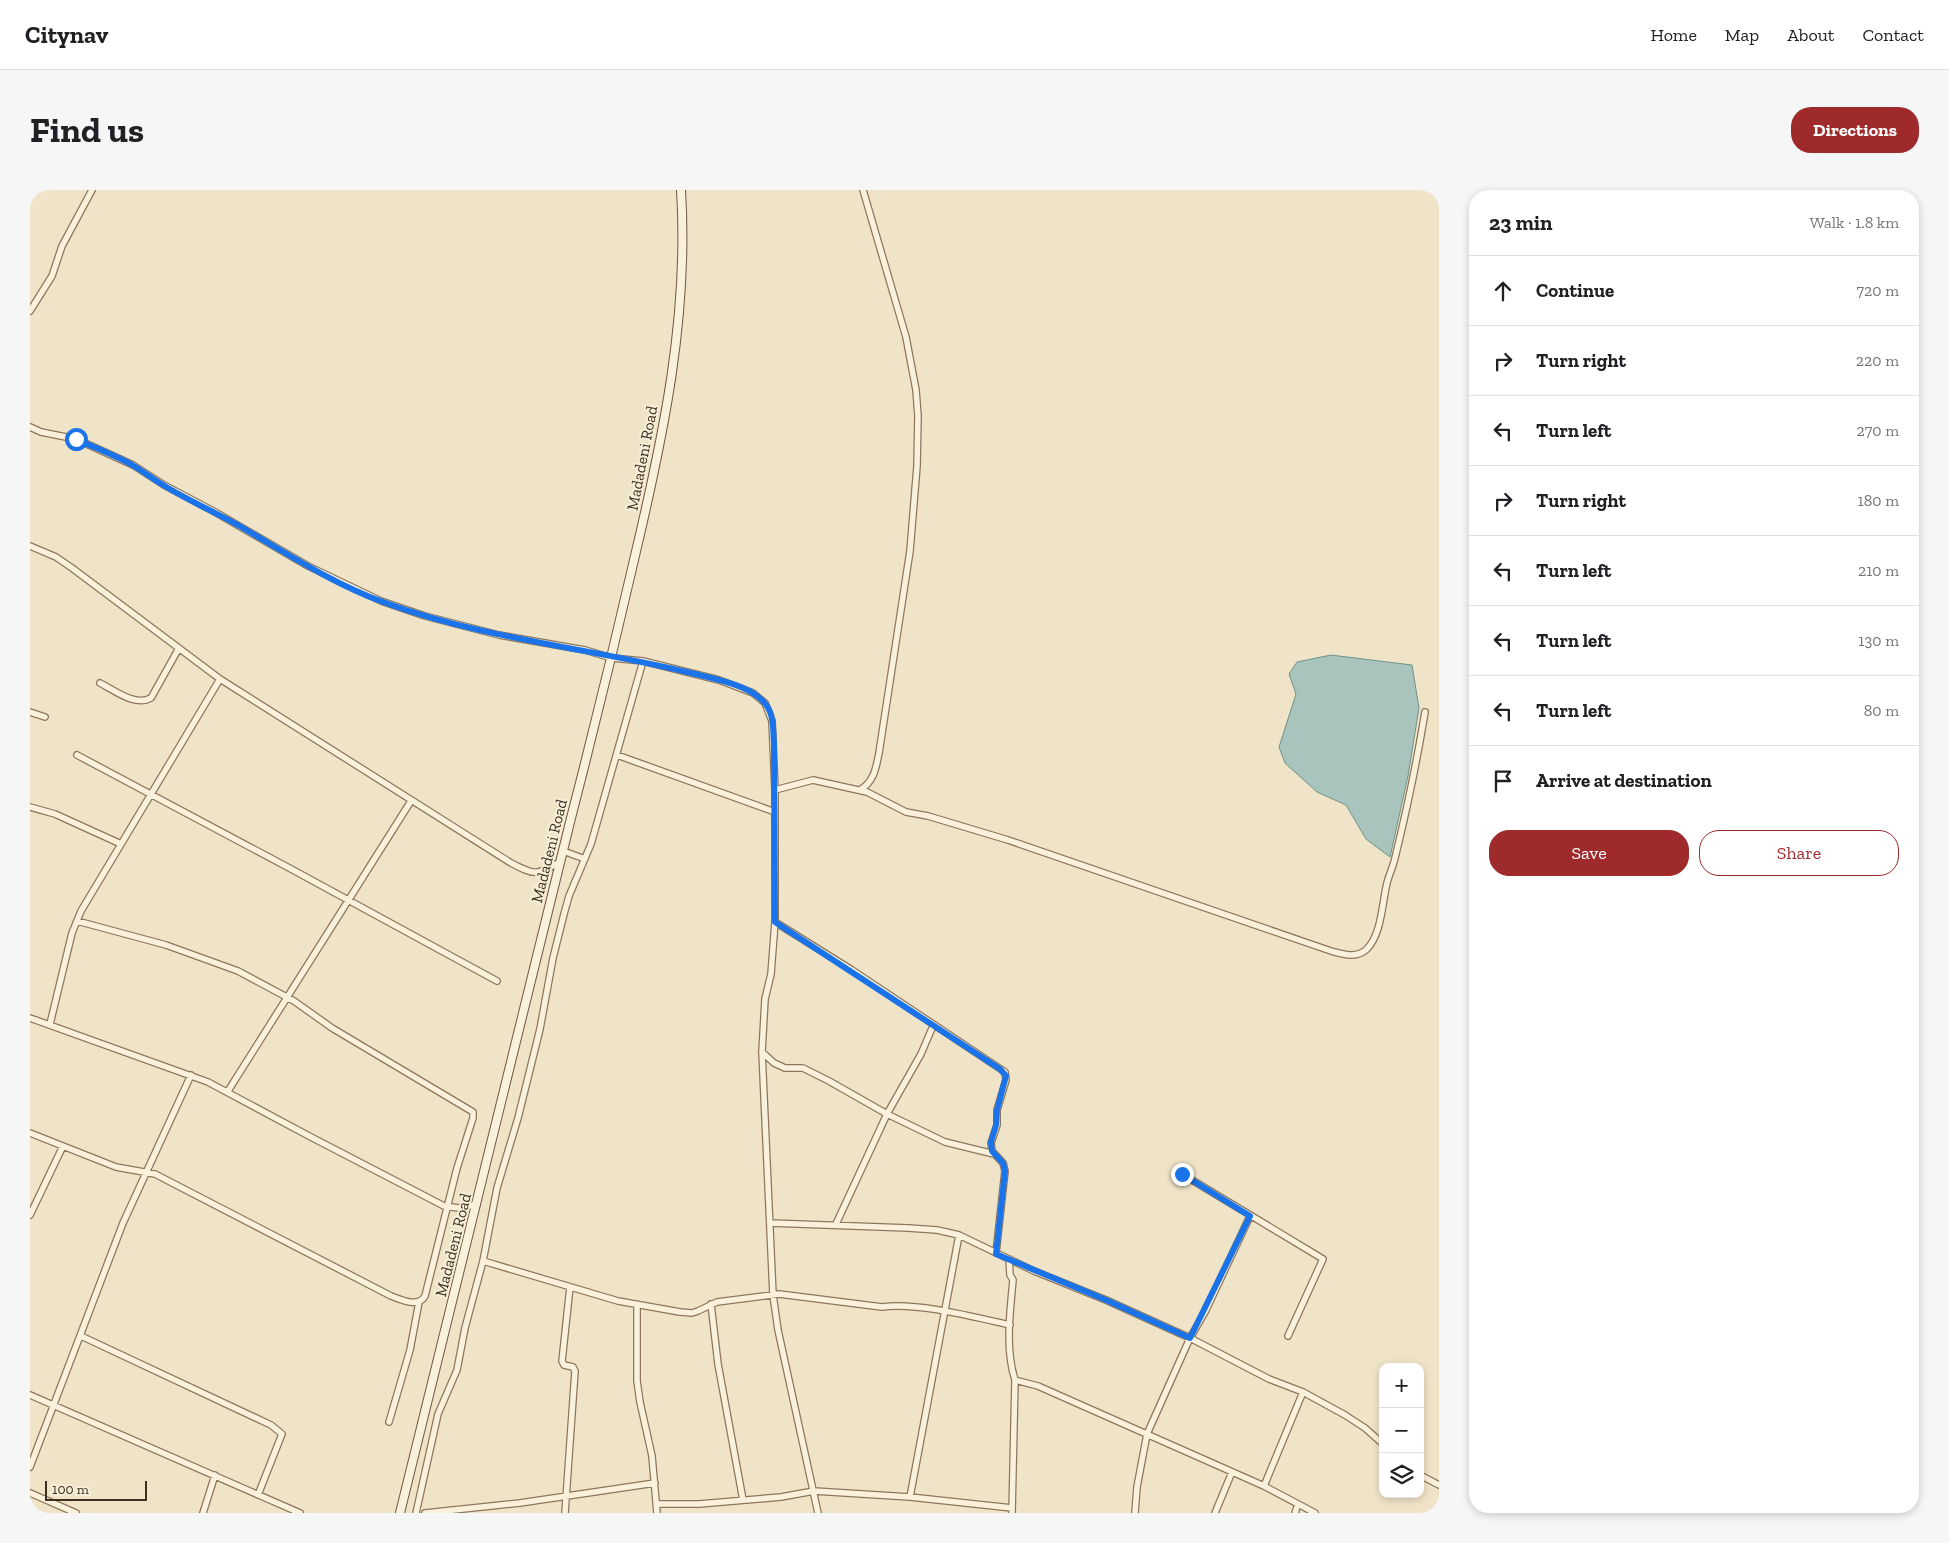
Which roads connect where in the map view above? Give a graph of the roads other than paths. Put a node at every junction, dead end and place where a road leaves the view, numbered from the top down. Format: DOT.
graph roads {
  1 [pos="92,190"];
  2 [pos="681,190"];
  3 [pos="863,190"];
  4 [pos="30,311"];
  5 [pos="30,427"];
  6 [pos="30,546"];
  7 [pos="180,648"];
  8 [pos="612,658"];
  9 [pos="643,661"];
  10 [pos="220,679"];
  11 [pos="100,683"];
  12 [pos="30,712"];
  13 [pos="1425,712"];
  14 [pos="45,717"];
  15 [pos="76,755"];
  16 [pos="618,755"];
  17 [pos="775,790"];
  18 [pos="860,790"];
  19 [pos="150,796"];
  20 [pos="411,802"];
  21 [pos="30,807"];
  22 [pos="775,812"];
  23 [pos="121,844"];
  24 [pos="563,850"];
  25 [pos="585,859"];
  26 [pos="560,862"];
  27 [pos="348,901"];
  28 [pos="77,921"];
  29 [pos="775,922"];
  30 [pos="497,981"];
  31 [pos="286,997"];
  32 [pos="30,1018"];
  33 [pos="50,1024"];
  34 [pos="934,1026"];
  35 [pos="762,1052"];
  36 [pos="191,1075"];
  37 [pos="228,1091"];
  38 [pos="887,1114"];
  39 [pos="30,1134"];
  40 [pos="63,1146"];
  41 [pos="994,1154"];
  42 [pos="145,1172"];
  43 [pos="1182,1174"];
  44 [pos="477,1204"];
  45 [pos="448,1208"];
  46 [pos="30,1215"];
  47 [pos="1250,1216"];
  48 [pos="770,1222"];
  49 [pos="836,1224"];
  50 [pos="959,1235"];
  51 [pos="996,1254"];
  52 [pos="1009,1260"];
  53 [pos="483,1261"];
  54 [pos="570,1287"];
  55 [pos="773,1295"];
  56 [pos="419,1302"];
  57 [pos="637,1304"];
  58 [pos="711,1304"];
  59 [pos="944,1311"];
  60 [pos="1010,1325"];
  61 [pos="81,1336"];
  62 [pos="1288,1336"];
  63 [pos="1190,1338"];
  64 [pos="1015,1380"];
  65 [pos="1303,1392"];
  66 [pos="30,1396"];
  67 [pos="54,1406"];
  68 [pos="389,1422"];
  69 [pos="1147,1434"];
  70 [pos="1379,1440"];
  71 [pos="30,1467"];
  72 [pos="1232,1472"];
  73 [pos="215,1475"];
  74 [pos="1424,1477"];
  75 [pos="655,1483"];
  76 [pos="1264,1486"];
  77 [pos="1439,1486"];
  78 [pos="814,1491"];
  79 [pos="30,1492"];
  80 [pos="258,1495"];
  81 [pos="566,1495"];
  82 [pos="910,1497"];
  83 [pos="743,1500"];
  84 [pos="657,1504"];
  85 [pos="1298,1504"];
  86 [pos="399,1511"];
  87 [pos="1012,1511"];
  88 [pos="76,1513"];
  89 [pos="202,1513"];
  90 [pos="300,1513"];
  91 [pos="416,1513"];
  92 [pos="425,1513"];
  93 [pos="565,1513"];
  94 [pos="657,1513"];
  95 [pos="818,1513"];
  96 [pos="1135,1513"];
  97 [pos="1215,1513"];
  98 [pos="1295,1513"];
  99 [pos="1315,1513"];
  1 -- 4 [label="street"];
  2 -- 8 [label="street, Madadeni Road"];
  3 -- 18 [label="street"];
  5 -- 8 [label="street"];
  6 -- 7 [label="street"];
  7 -- 10 [label="street"];
  7 -- 11 [label="street"];
  8 -- 9 [label="street"];
  8 -- 24 [label="street, Madadeni Road"];
  9 -- 16 [label="street"];
  9 -- 17 [label="street"];
  10 -- 19 [label="street"];
  10 -- 20 [label="street"];
  12 -- 14 [label="street"];
  13 -- 18 [label="street"];
  15 -- 19 [label="street"];
  16 -- 22 [label="street"];
  16 -- 25 [label="street"];
  17 -- 18 [label="street"];
  17 -- 22 [label="street"];
  19 -- 23 [label="street"];
  19 -- 27 [label="street"];
  20 -- 26 [label="street"];
  20 -- 27 [label="street"];
  21 -- 23 [label="street"];
  22 -- 29 [label="street"];
  23 -- 28 [label="street"];
  24 -- 25 [label="street"];
  24 -- 26 [label="street, Madadeni Road"];
  25 -- 53 [label="street"];
  26 -- 44 [label="street, Madadeni Road"];
  27 -- 30 [label="street"];
  27 -- 31 [label="street"];
  28 -- 31 [label="street"];
  28 -- 33 [label="street"];
  29 -- 34 [label="street"];
  29 -- 35 [label="street"];
  31 -- 37 [label="street"];
  31 -- 45 [label="street"];
  32 -- 33 [label="street"];
  33 -- 36 [label="street"];
  34 -- 38 [label="street"];
  34 -- 41 [label="street"];
  35 -- 38 [label="street"];
  35 -- 48 [label="street"];
  36 -- 37 [label="street"];
  36 -- 42 [label="street"];
  37 -- 45 [label="street"];
  38 -- 41 [label="street"];
  38 -- 49 [label="street"];
  39 -- 40 [label="street"];
  40 -- 42 [label="street"];
  40 -- 46 [label="street"];
  41 -- 51 [label="street"];
  42 -- 56 [label="street"];
  42 -- 61 [label="street"];
  43 -- 47 [label="street"];
  44 -- 45 [label="street"];
  44 -- 86 [label="street, Madadeni Road"];
  45 -- 56 [label="street"];
  47 -- 62 [label="street"];
  47 -- 63 [label="street"];
  48 -- 49 [label="street"];
  48 -- 55 [label="street"];
  49 -- 50 [label="street"];
  50 -- 51 [label="street"];
  50 -- 59 [label="street"];
  51 -- 52 [label="street"];
  52 -- 60 [label="street"];
  52 -- 63 [label="street"];
  53 -- 54 [label="street"];
  53 -- 91 [label="street"];
  54 -- 57 [label="street"];
  54 -- 81 [label="street"];
  55 -- 58 [label="street"];
  55 -- 59 [label="street"];
  55 -- 78 [label="street"];
  56 -- 68 [label="street"];
  57 -- 58 [label="street"];
  57 -- 75 [label="street"];
  58 -- 83 [label="street"];
  59 -- 60 [label="street"];
  59 -- 82 [label="street"];
  60 -- 64 [label="street"];
  61 -- 67 [label="street"];
  61 -- 80 [label="street"];
  63 -- 65 [label="street"];
  63 -- 69 [label="street"];
  64 -- 69 [label="street"];
  64 -- 87 [label="street"];
  65 -- 70 [label="street"];
  65 -- 76 [label="street"];
  66 -- 67 [label="street"];
  67 -- 71 [label="street"];
  67 -- 73 [label="street"];
  69 -- 72 [label="street"];
  69 -- 96 [label="street"];
  72 -- 76 [label="street"];
  72 -- 97 [label="street"];
  73 -- 80 [label="street"];
  73 -- 89 [label="street"];
  74 -- 77 [label="street"];
  75 -- 81 [label="street"];
  75 -- 84 [label="street"];
  76 -- 85 [label="street"];
  78 -- 82 [label="street"];
  78 -- 83 [label="street"];
  78 -- 95 [label="street"];
  79 -- 88 [label="street"];
  80 -- 90 [label="street"];
  81 -- 92 [label="street"];
  81 -- 93 [label="street"];
  82 -- 87 [label="street"];
  83 -- 84 [label="street"];
  84 -- 94 [label="street"];
  85 -- 98 [label="street"];
  85 -- 99 [label="street"];
}
